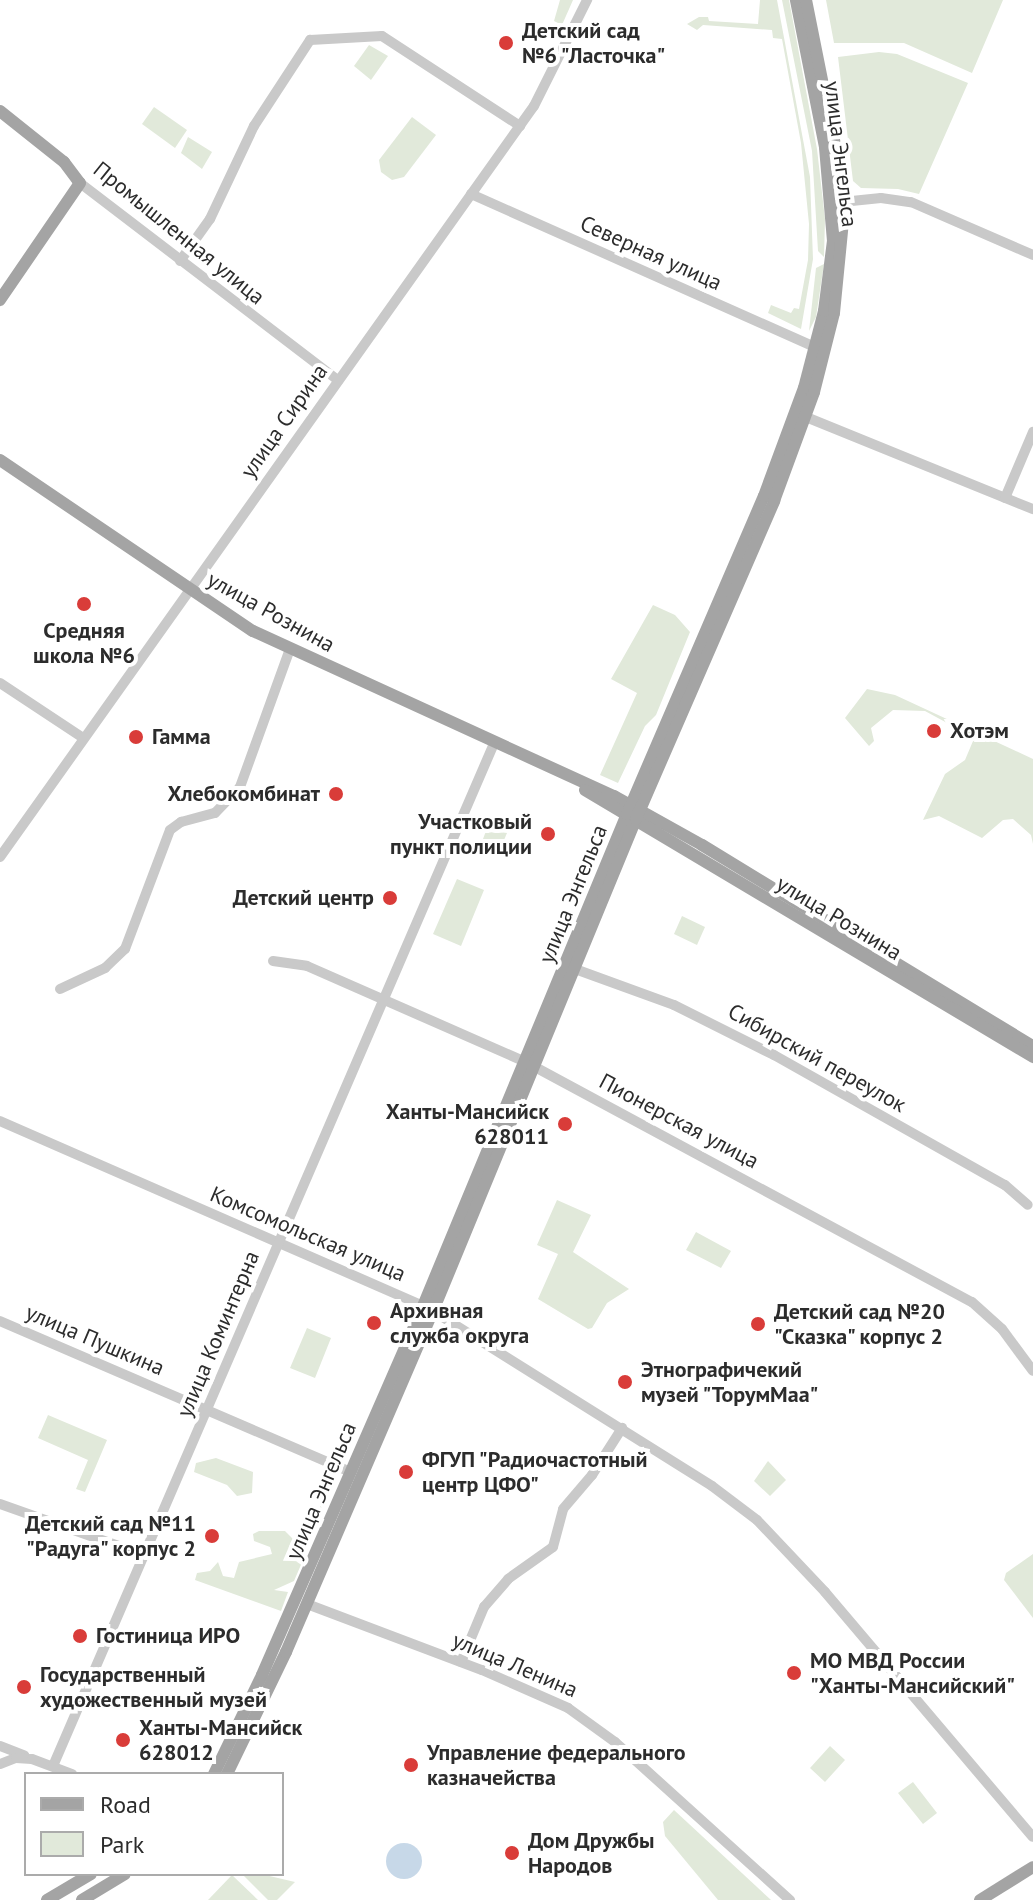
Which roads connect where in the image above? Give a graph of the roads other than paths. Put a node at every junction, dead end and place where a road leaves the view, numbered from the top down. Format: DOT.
graph roads {
  1 [pos="587,0"];
  2 [pos="796,0"];
  3 [pos="806,0"];
  4 [pos="813,56"];
  5 [pos="0,111"];
  6 [pos="520,126"];
  7 [pos="80,183"];
  8 [pos="471,194"];
  9 [pos="836,202"];
  10 [pos="1033,255"];
  11 [pos="180,261"];
  12 [pos="0,300"];
  13 [pos="821,348"];
  14 [pos="338,380"];
  15 [pos="801,415"];
  16 [pos="1033,432"];
  17 [pos="0,460"];
  18 [pos="1005,498"];
  19 [pos="1033,509"];
  20 [pos="188,589"];
  21 [pos="290,649"];
  22 [pos="0,683"];
  23 [pos="83,738"];
  24 [pos="495,741"];
  25 [pos="634,812"];
  26 [pos="0,857"];
  27 [pos="780,900"];
  28 [pos="273,961"];
  29 [pos="575,969"];
  30 [pos="60,989"];
  31 [pos="384,1001"];
  32 [pos="1033,1046"];
  33 [pos="1033,1057"];
  34 [pos="530,1065"];
  35 [pos="0,1121"];
  36 [pos="1028,1205"];
  37 [pos="279,1244"];
  38 [pos="428,1308"];
  39 [pos="0,1321"];
  40 [pos="1033,1371"];
  41 [pos="207,1410"];
  42 [pos="622,1428"];
  43 [pos="351,1472"];
  44 [pos="0,1504"];
  45 [pos="144,1555"];
  46 [pos="302,1602"];
  47 [pos="461,1662"];
  48 [pos="0,1747"];
  49 [pos="32,1759"];
  50 [pos="0,1763"];
  51 [pos="53,1766"];
  52 [pos="67,1772"];
  53 [pos="215,1772"];
  54 [pos="228,1772"];
  55 [pos="1033,1837"];
  56 [pos="1033,1867"];
  57 [pos="88,1876"];
  58 [pos="100,1876"];
  59 [pos="122,1876"];
  60 [pos="47,1900"];
  61 [pos="60,1900"];
  62 [pos="82,1900"];
  63 [pos="790,1900"];
  64 [pos="980,1900"];
  1 -- 6 [label="street, улица Сирина"];
  2 -- 4 [label="main road, улица Энгельса"];
  3 -- 4 [label="main road, улица Энгельса"];
  4 -- 9 [label="main road, улица Энгельса"];
  5 -- 7 [label="main road, Промышленная улица"];
  6 -- 8 [label="street, улица Сирина"];
  6 -- 11 [label="street"];
  7 -- 11 [label="street, Промышленная улица"];
  7 -- 12 [label="main road"];
  8 -- 13 [label="street, Северная улица"];
  8 -- 14 [label="street, улица Сирина"];
  9 -- 10 [label="street"];
  9 -- 13 [label="main road, улица Энгельса"];
  11 -- 14 [label="street, Промышленная улица"];
  13 -- 15 [label="main road, улица Энгельса"];
  14 -- 20 [label="street, улица Сирина"];
  15 -- 18 [label="street"];
  15 -- 25 [label="main road, улица Энгельса"];
  16 -- 18 [label="street"];
  17 -- 20 [label="main road, улица Рознина"];
  18 -- 19 [label="street"];
  20 -- 21 [label="main road, улица Рознина"];
  20 -- 23 [label="street, улица Сирина"];
  21 -- 24 [label="main road, улица Рознина"];
  21 -- 30 [label="street"];
  22 -- 23 [label="street"];
  23 -- 26 [label="street, улица Сирина"];
  24 -- 25 [label="main road, улица Рознина"];
  24 -- 31 [label="street, улица Коминтерна"];
  25 -- 27 [label="main road, улица Рознина"];
  25 -- 29 [label="main road, улица Энгельса"];
  25 -- 34 [label="main road, улица Энгельса"];
  27 -- 32 [label="main road, улица Рознина"];
  27 -- 33 [label="main road, улица Рознина"];
  28 -- 31 [label="street, Пионерская улица"];
  29 -- 34 [label="main road, улица Энгельса"];
  29 -- 36 [label="street, Сибирский переулок"];
  31 -- 34 [label="street, Пионерская улица"];
  31 -- 37 [label="street, улица Коминтерна"];
  34 -- 38 [label="main road, улица Энгельса"];
  34 -- 40 [label="street, Пионерская улица"];
  35 -- 37 [label="street, Комсомольская улица"];
  37 -- 38 [label="street, Комсомольская улица"];
  37 -- 41 [label="street, улица Коминтерна"];
  38 -- 42 [label="street, Комсомольская улица"];
  38 -- 43 [label="main road, улица Энгельса"];
  38 -- 46 [label="main road, улица Энгельса"];
  39 -- 41 [label="street, улица Пушкина"];
  41 -- 43 [label="street, улица Пушкина"];
  41 -- 45 [label="street, улица Коминтерна"];
  42 -- 47 [label="street"];
  42 -- 55 [label="street, Комсомольская улица"];
  43 -- 46 [label="main road, улица Энгельса"];
  44 -- 45 [label="street"];
  45 -- 51 [label="street, улица Коминтерна"];
  46 -- 47 [label="street, улица Ленина"];
  46 -- 53 [label="main road, улица Энгельса"];
  46 -- 54 [label="main road, улица Энгельса"];
  47 -- 63 [label="street, улица Ленина"];
  48 -- 49 [label="street"];
  48 -- 50 [label="street"];
  49 -- 50 [label="street"];
  49 -- 51 [label="street"];
  51 -- 52 [label="street"];
  56 -- 64 [label="main road"];
  57 -- 60 [label="main road"];
  58 -- 61 [label="main road"];
  59 -- 62 [label="main road"];
}
